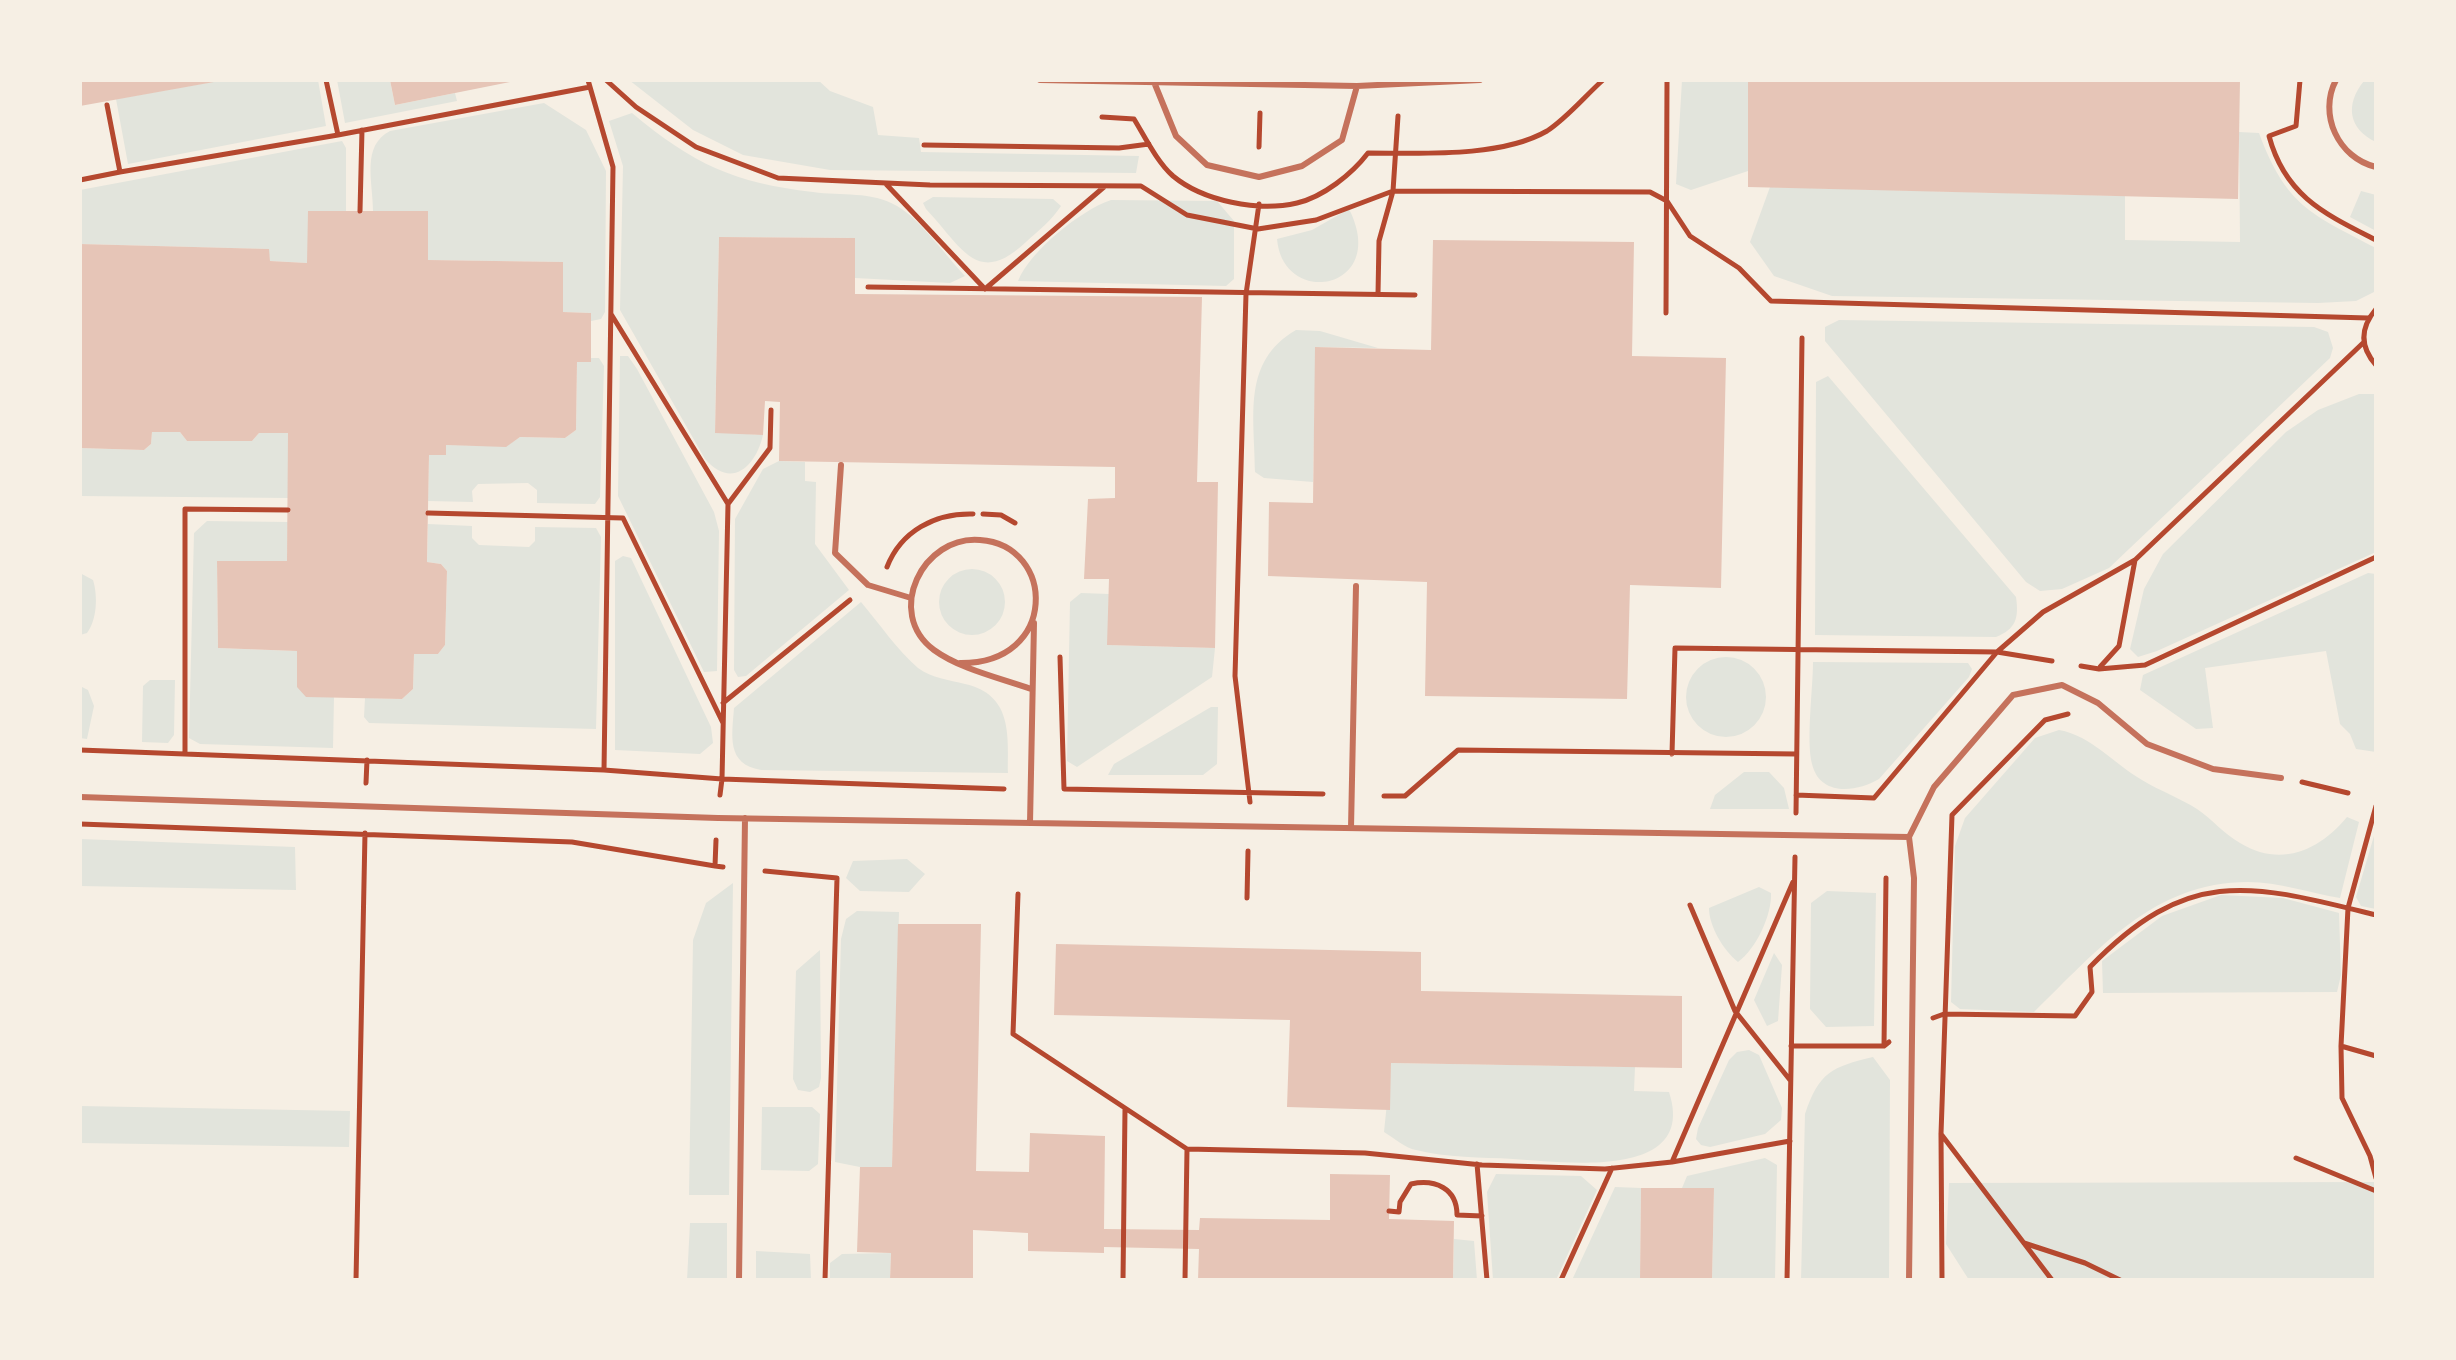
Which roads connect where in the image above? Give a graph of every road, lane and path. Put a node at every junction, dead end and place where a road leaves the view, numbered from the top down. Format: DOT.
graph roads {
  1 [pos="326,80"];
  2 [pos="606,80"];
  3 [pos="1040,80"];
  4 [pos="1480,80"];
  5 [pos="1667,80"];
  6 [pos="2300,80"];
  7 [pos="2336,80"];
  8 [pos="1154,82"];
  9 [pos="589,83"];
  10 [pos="1357,86"];
  11 [pos="107,105"];
  12 [pos="1260,113"];
  13 [pos="1398,116"];
  14 [pos="362,130"];
  15 [pos="338,135"];
  16 [pos="1149,144"];
  17 [pos="924,145"];
  18 [pos="1259,147"];
  19 [pos="2376,167"];
  20 [pos="120,172"];
  21 [pos="80,180"];
  22 [pos="885,182"];
  23 [pos="1105,186"];
  24 [pos="1393,191"];
  25 [pos="1667,201"];
  26 [pos="1259,204"];
  27 [pos="360,211"];
  28 [pos="1258,229"];
  29 [pos="2376,240"];
  30 [pos="868,287"];
  31 [pos="985,289"];
  32 [pos="1246,294"];
  33 [pos="1378,294"];
  34 [pos="1415,295"];
  35 [pos="2376,309"];
  36 [pos="1666,313"];
  37 [pos="611,314"];
  38 [pos="2368,318"];
  39 [pos="1802,338"];
  40 [pos="2363,343"];
  41 [pos="2376,365"];
  42 [pos="771,410"];
  43 [pos="841,465"];
  44 [pos="728,504"];
  45 [pos="288,510"];
  46 [pos="428,513"];
  47 [pos="608,515"];
  48 [pos="1021,527"];
  49 [pos="2376,557"];
  50 [pos="2135,560"];
  51 [pos="868,585"];
  52 [pos="1356,586"];
  53 [pos="911,598"];
  54 [pos="1034,618"];
  55 [pos="1798,648"];
  56 [pos="1060,650"];
  57 [pos="1997,652"];
  58 [pos="2055,661"];
  59 [pos="960,663"];
  60 [pos="2070,664"];
  61 [pos="2099,669"];
  62 [pos="2089,679"];
  63 [pos="1031,689"];
  64 [pos="723,703"];
  65 [pos="2069,714"];
  66 [pos="723,724"];
  67 [pos="80,750"];
  68 [pos="185,754"];
  69 [pos="1672,754"];
  70 [pos="1796,754"];
  71 [pos="367,760"];
  72 [pos="1906,760"];
  73 [pos="1915,769"];
  74 [pos="604,770"];
  75 [pos="2281,778"];
  76 [pos="722,779"];
  77 [pos="1004,789"];
  78 [pos="1250,792"];
  79 [pos="2348,793"];
  80 [pos="1323,794"];
  81 [pos="1796,795"];
  82 [pos="1384,796"];
  83 [pos="80,797"];
  84 [pos="1870,798"];
  85 [pos="1250,802"];
  86 [pos="365,806"];
  87 [pos="1871,806"];
  88 [pos="2376,806"];
  89 [pos="718,818"];
  90 [pos="745,818"];
  91 [pos="1795,818"];
  92 [pos="1030,823"];
  93 [pos="80,824"];
  94 [pos="1351,828"];
  95 [pos="365,835"];
  96 [pos="1909,837"];
  97 [pos="1248,851"];
  98 [pos="1795,857"];
  99 [pos="715,866"];
  100 [pos="745,869"];
  101 [pos="1795,877"];
  102 [pos="1937,877"];
  103 [pos="1950,877"];
  104 [pos="1886,878"];
  105 [pos="1018,894"];
  106 [pos="1247,898"];
  107 [pos="1690,905"];
  108 [pos="2348,908"];
  109 [pos="2376,915"];
  110 [pos="1735,1011"];
  111 [pos="1944,1014"];
  112 [pos="1912,1027"];
  113 [pos="1791,1046"];
  114 [pos="1884,1046"];
  115 [pos="2341,1046"];
  116 [pos="2376,1056"];
  117 [pos="1791,1081"];
  118 [pos="1912,1096"];
  119 [pos="1126,1108"];
  120 [pos="1941,1134"];
  121 [pos="1790,1141"];
  122 [pos="1187,1149"];
  123 [pos="2296,1158"];
  124 [pos="1672,1162"];
  125 [pos="1477,1164"];
  126 [pos="1612,1168"];
  127 [pos="2376,1178"];
  128 [pos="2376,1191"];
  129 [pos="1389,1211"];
  130 [pos="1482,1216"];
  131 [pos="2023,1243"];
  132 [pos="356,1280"];
  133 [pos="739,1280"];
  134 [pos="825,1280"];
  135 [pos="1123,1280"];
  136 [pos="1185,1280"];
  137 [pos="1487,1280"];
  138 [pos="1561,1280"];
  139 [pos="1787,1280"];
  140 [pos="1909,1280"];
  141 [pos="1942,1280"];
  142 [pos="2052,1280"];
  143 [pos="2120,1280"];
  1 -- 15 [label="path"];
  2 -- 22 [label="path"];
  3 -- 8 [label="lane"];
  4 -- 10 [label="lane"];
  5 -- 25 [label="path"];
  6 -- 29 [label="path"];
  7 -- 19 [label="lane"];
  8 -- 10 [label="lane"];
  8 -- 10 [label="lane"];
  9 -- 14 [label="path"];
  9 -- 37 [label="path"];
  11 -- 20 [label="path"];
  12 -- 18 [label="path"];
  13 -- 24 [label="path"];
  14 -- 15 [label="path"];
  14 -- 27 [label="path"];
  15 -- 20 [label="path"];
  16 -- 17 [label="path"];
  20 -- 21 [label="path"];
  22 -- 23 [label="path"];
  22 -- 31 [label="path"];
  23 -- 28 [label="path"];
  23 -- 31 [label="path"];
  24 -- 25 [label="path"];
  24 -- 28 [label="path"];
  24 -- 33 [label="path"];
  25 -- 36 [label="path"];
  25 -- 38 [label="path"];
  26 -- 28 [label="path"];
  28 -- 32 [label="path"];
  30 -- 31 [label="path"];
  31 -- 32 [label="path"];
  32 -- 33 [label="path"];
  32 -- 78 [label="path"];
  33 -- 34 [label="path"];
  35 -- 38 [label="path"];
  37 -- 44 [label="path"];
  37 -- 47 [label="path"];
  38 -- 40 [label="path"];
  39 -- 55 [label="path"];
  40 -- 41 [label="path"];
  40 -- 50 [label="path"];
  42 -- 44 [label="path"];
  43 -- 51 [label="lane"];
  44 -- 64 [label="path"];
  45 -- 68 [label="path"];
  46 -- 47 [label="path"];
  47 -- 66 [label="path"];
  47 -- 74 [label="path"];
  48 -- 51 [label="path"];
  49 -- 61 [label="path"];
  50 -- 57 [label="path"];
  50 -- 61 [label="path"];
  51 -- 53 [label="lane"];
  51 -- 64 [label="path"];
  52 -- 94 [label="lane"];
  53 -- 54 [label="lane"];
  53 -- 59 [label="lane"];
  54 -- 59 [label="lane"];
  54 -- 63 [label="lane"];
  55 -- 57 [label="path"];
  55 -- 69 [label="path"];
  55 -- 70 [label="path"];
  56 -- 78 [label="path"];
  57 -- 58 [label="path"];
  57 -- 72 [label="path"];
  59 -- 63 [label="lane"];
  60 -- 61 [label="path"];
  61 -- 62 [label="path"];
  63 -- 92 [label="lane"];
  64 -- 66 [label="path"];
  65 -- 103 [label="path"];
  66 -- 76 [label="path"];
  67 -- 68 [label="path"];
  68 -- 71 [label="path"];
  69 -- 70 [label="path"];
  69 -- 82 [label="path"];
  70 -- 81 [label="path"];
  71 -- 74 [label="path"];
  71 -- 86 [label="path"];
  72 -- 73 [label="path"];
  72 -- 84 [label="path"];
  74 -- 76 [label="path"];
  75 -- 79 [label="path"];
  75 -- 96 [label="lane"];
  76 -- 77 [label="path"];
  76 -- 89 [label="path"];
  78 -- 80 [label="path"];
  78 -- 85 [label="path"];
  81 -- 84 [label="path"];
  81 -- 91 [label="path"];
  83 -- 86 [label="lane"];
  84 -- 87 [label="path"];
  86 -- 89 [label="lane"];
  86 -- 95 [label="path"];
  88 -- 108 [label="path"];
  89 -- 90 [label="lane"];
  89 -- 99 [label="path"];
  90 -- 92 [label="lane"];
  90 -- 100 [label="lane"];
  92 -- 94 [label="lane"];
  93 -- 95 [label="path"];
  94 -- 96 [label="lane"];
  95 -- 99 [label="path"];
  95 -- 132 [label="path"];
  96 -- 112 [label="lane"];
  97 -- 106 [label="path"];
  98 -- 101 [label="path"];
  99 -- 100 [label="path"];
  100 -- 133 [label="lane"];
  100 -- 134 [label="path"];
  101 -- 110 [label="path"];
  101 -- 113 [label="path"];
  102 -- 103 [label="path"];
  103 -- 111 [label="path"];
  104 -- 114 [label="path"];
  105 -- 119 [label="path"];
  107 -- 110 [label="path"];
  108 -- 109 [label="path"];
  108 -- 111 [label="path"];
  108 -- 115 [label="path"];
  110 -- 117 [label="path"];
  110 -- 124 [label="path"];
  111 -- 112 [label="path"];
  111 -- 120 [label="path"];
  112 -- 114 [label="path"];
  112 -- 118 [label="lane"];
  113 -- 114 [label="path"];
  113 -- 117 [label="path"];
  114 -- 118 [label="path"];
  115 -- 116 [label="path"];
  115 -- 127 [label="path"];
  117 -- 121 [label="path"];
  118 -- 120 [label="path"];
  118 -- 140 [label="lane"];
  119 -- 122 [label="path"];
  119 -- 135 [label="path"];
  120 -- 131 [label="path"];
  120 -- 141 [label="path"];
  121 -- 124 [label="path"];
  121 -- 139 [label="path"];
  122 -- 125 [label="path"];
  122 -- 136 [label="path"];
  123 -- 128 [label="path"];
  124 -- 126 [label="path"];
  125 -- 126 [label="path"];
  125 -- 130 [label="path"];
  126 -- 138 [label="path"];
  129 -- 130 [label="path"];
  130 -- 137 [label="path"];
  131 -- 142 [label="path"];
  131 -- 143 [label="path"];
}
